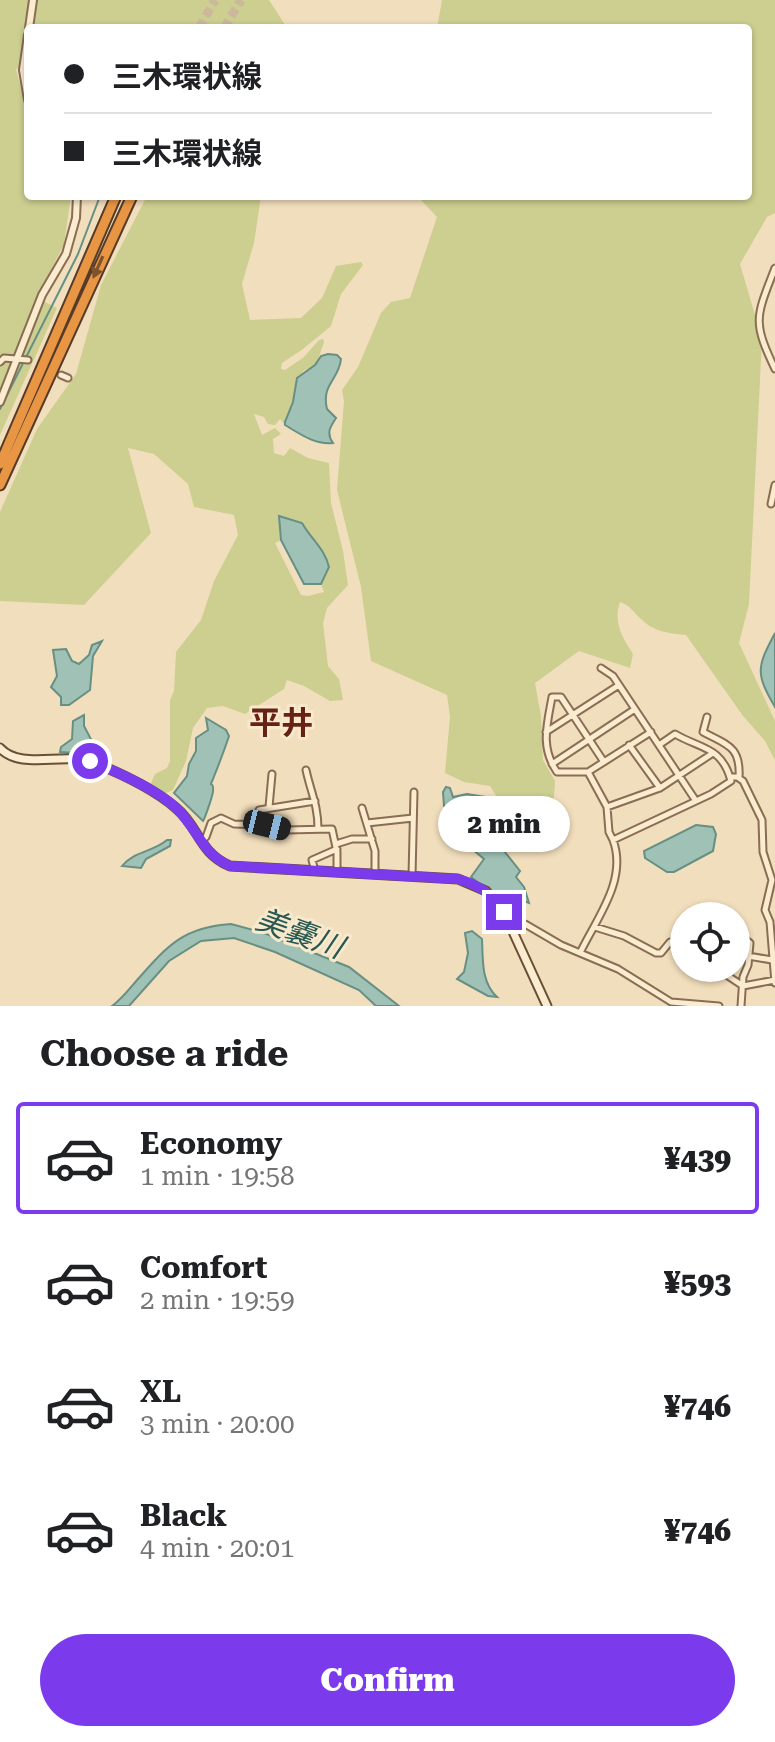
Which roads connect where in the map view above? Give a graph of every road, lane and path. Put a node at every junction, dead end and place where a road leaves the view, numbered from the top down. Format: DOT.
graph roads {
  1 [pos="33,0"];
  2 [pos="30,24"];
  3 [pos="77,200"];
  4 [pos="114,200"];
  5 [pos="130,200"];
  6 [pos="775,268"];
  7 [pos="18,359"];
  8 [pos="28,360"];
  9 [pos="0,362"];
  10 [pos="775,369"];
  11 [pos="61,375"];
  12 [pos="68,378"];
  13 [pos="0,402"];
  14 [pos="0,464"];
  15 [pos="0,485"];
  16 [pos="775,485"];
  17 [pos="771,504"];
  18 [pos="601,668"];
  19 [pos="619,685"];
  20 [pos="635,709"];
  21 [pos="573,716"];
  22 [pos="707,717"];
  23 [pos="546,732"];
  24 [pos="651,732"];
  25 [pos="589,739"];
  26 [pos="629,745"];
  27 [pos="659,745"];
  28 [pos="0,748"];
  29 [pos="713,753"];
  30 [pos="604,762"];
  31 [pos="552,764"];
  32 [pos="306,770"];
  33 [pos="588,772"];
  34 [pos="272,774"];
  35 [pos="679,775"];
  36 [pos="731,777"];
  37 [pos="739,778"];
  38 [pos="660,788"];
  39 [pos="414,792"];
  40 [pos="315,801"];
  41 [pos="696,801"];
  42 [pos="269,807"];
  43 [pos="607,807"];
  44 [pos="362,808"];
  45 [pos="413,818"];
  46 [pos="367,823"];
  47 [pos="255,825"];
  48 [pos="318,829"];
  49 [pos="372,839"];
  50 [pos="613,840"];
  51 [pos="200,841"];
  52 [pos="337,846"];
  53 [pos="315,872"];
  54 [pos="337,873"];
  55 [pos="375,874"];
  56 [pos="412,876"];
  57 [pos="511,924"];
  58 [pos="595,927"];
  59 [pos="670,942"];
  60 [pos="580,953"];
  61 [pos="750,956"];
  62 [pos="772,960"];
  63 [pos="775,981"];
  64 [pos="737,982"];
  65 [pos="744,982"];
  66 [pos="743,986"];
  67 [pos="666,1003"];
  68 [pos="547,1006"];
  69 [pos="719,1006"];
  70 [pos="741,1006"];
  1 -- 2 [label="street"];
  3 -- 7 [label="street"];
  4 -- 14 [label="highway"];
  5 -- 15 [label="highway, one-way"];
  6 -- 10 [label="street"];
  7 -- 8 [label="street"];
  7 -- 9 [label="street"];
  7 -- 13 [label="street"];
  11 -- 12 [label="street"];
  16 -- 17 [label="street"];
  18 -- 19 [label="street"];
  19 -- 20 [label="street"];
  19 -- 21 [label="street"];
  20 -- 24 [label="street"];
  20 -- 25 [label="street"];
  21 -- 23 [label="street"];
  21 -- 23 [label="street"];
  21 -- 25 [label="street"];
  22 -- 37 [label="street"];
  23 -- 31 [label="street"];
  24 -- 26 [label="street"];
  24 -- 27 [label="street"];
  25 -- 30 [label="street"];
  25 -- 31 [label="street"];
  26 -- 30 [label="street"];
  26 -- 38 [label="street"];
  27 -- 29 [label="street"];
  27 -- 35 [label="street"];
  28 -- 51 [label="main road"];
  29 -- 35 [label="street"];
  29 -- 36 [label="street"];
  30 -- 33 [label="street"];
  31 -- 33 [label="street"];
  32 -- 40 [label="street"];
  33 -- 43 [label="street"];
  34 -- 42 [label="street"];
  35 -- 38 [label="street"];
  35 -- 41 [label="street"];
  36 -- 37 [label="street"];
  36 -- 41 [label="street"];
  37 -- 62 [label="street"];
  38 -- 43 [label="street"];
  39 -- 45 [label="street"];
  40 -- 42 [label="street"];
  40 -- 48 [label="street"];
  41 -- 50 [label="street"];
  42 -- 47 [label="street"];
  43 -- 50 [label="street"];
  44 -- 46 [label="street"];
  45 -- 46 [label="street"];
  45 -- 56 [label="street"];
  46 -- 49 [label="street"];
  47 -- 48 [label="street"];
  47 -- 51 [label="street"];
  48 -- 52 [label="street"];
  49 -- 52 [label="street"];
  49 -- 55 [label="street"];
  50 -- 58 [label="street"];
  51 -- 53 [label="main road"];
  52 -- 53 [label="street"];
  52 -- 54 [label="street"];
  53 -- 54 [label="main road"];
  54 -- 55 [label="main road"];
  55 -- 56 [label="main road"];
  56 -- 57 [label="main road"];
  57 -- 60 [label="street"];
  57 -- 68 [label="main road"];
  58 -- 59 [label="street"];
  58 -- 60 [label="street"];
  60 -- 67 [label="street"];
  61 -- 62 [label="street"];
  62 -- 63 [label="street"];
  63 -- 66 [label="street"];
  64 -- 66 [label="street"];
  65 -- 66 [label="street"];
  66 -- 70 [label="street"];
  67 -- 69 [label="street"];
}
